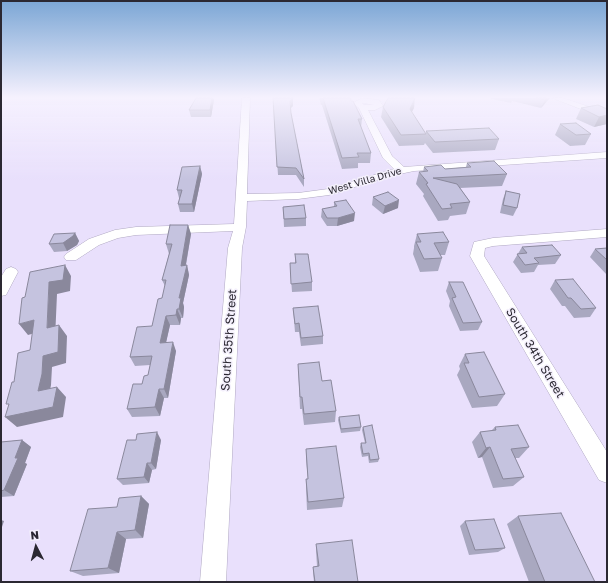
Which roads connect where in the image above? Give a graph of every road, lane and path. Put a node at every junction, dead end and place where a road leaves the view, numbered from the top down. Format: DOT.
graph roads {
  1 [pos="245,125"];
  2 [pos="373,125"];
  3 [pos="607,155"];
  4 [pos="401,170"];
  5 [pos="242,198"];
  6 [pos="240,227"];
  7 [pos="607,233"];
  8 [pos="71,257"];
  9 [pos="11,272"];
  10 [pos="1,291"];
  11 [pos="600,446"];
  12 [pos="607,472"];
  13 [pos="212,582"];
  1 -- 5 [label="street, South 35th Street"];
  2 -- 4 [label="street"];
  3 -- 4 [label="street, West Villa Drive"];
  4 -- 5 [label="street, West Villa Drive"];
  5 -- 6 [label="street, South 35th Street"];
  6 -- 8 [label="street"];
  6 -- 13 [label="street, South 35th Street"];
  7 -- 11 [label="street, South 34th Street"];
  9 -- 10 [label="street"];
  11 -- 12 [label="street, South 34th Street"];
}
